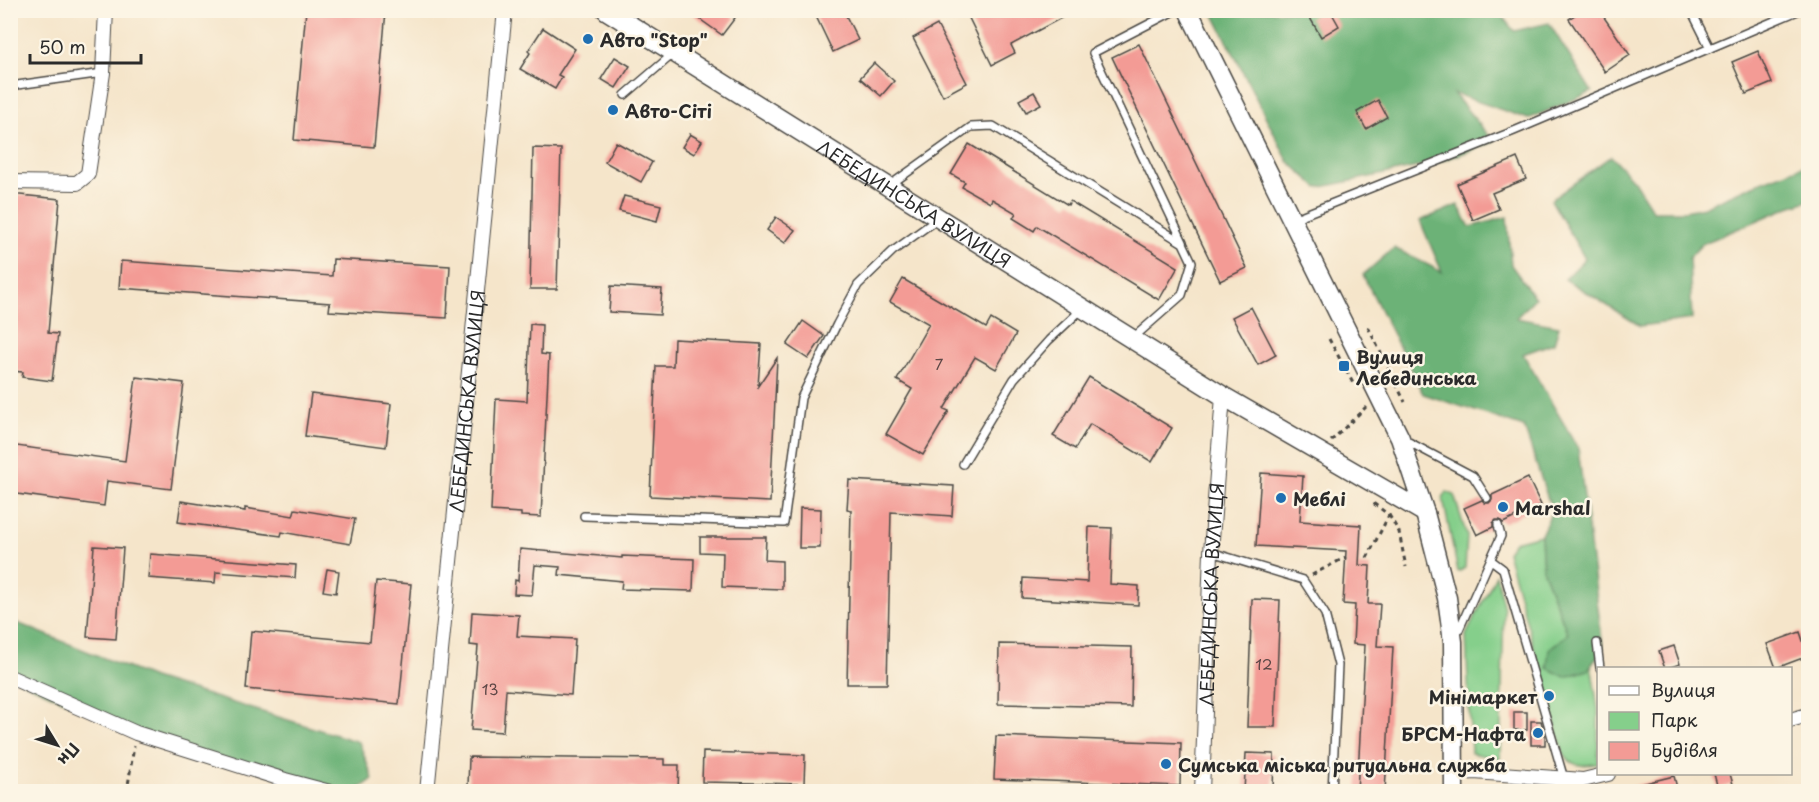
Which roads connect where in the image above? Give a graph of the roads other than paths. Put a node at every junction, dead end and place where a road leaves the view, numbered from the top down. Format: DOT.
graph roads {
  1 [pos="106,10"];
  2 [pos="505,10"];
  3 [pos="606,10"];
  4 [pos="1176,10"];
  5 [pos="1188,10"];
  6 [pos="1691,10"];
  7 [pos="1800,10"];
  8 [pos="1710,48"];
  9 [pos="675,53"];
  10 [pos="103,74"];
  11 [pos="10,86"];
  12 [pos="625,95"];
  13 [pos="10,182"];
  14 [pos="888,187"];
  15 [pos="938,218"];
  16 [pos="1291,219"];
  17 [pos="1183,243"];
  18 [pos="1082,309"];
  19 [pos="1131,339"];
  20 [pos="1223,396"];
  21 [pos="1400,438"];
  22 [pos="963,464"];
  23 [pos="1487,498"];
  24 [pos="1425,513"];
  25 [pos="584,516"];
  26 [pos="1498,525"];
  27 [pos="1211,552"];
  28 [pos="1491,560"];
  29 [pos="1454,642"];
  30 [pos="1596,643"];
  31 [pos="1600,667"];
  32 [pos="10,676"];
  33 [pos="1809,715"];
  34 [pos="1792,720"];
  35 [pos="1606,775"];
  36 [pos="1564,779"];
  37 [pos="1454,783"];
  38 [pos="1584,786"];
  39 [pos="330,792"];
  40 [pos="427,792"];
  41 [pos="1202,792"];
  42 [pos="1332,792"];
  1 -- 10 [label="street"];
  2 -- 40 [label="street, ЛЕБЕДИНСЬКА ВУЛИЦЯ"];
  3 -- 9 [label="street, ЛЕБЕДИНСЬКА ВУЛИЦЯ"];
  4 -- 17 [label="lane"];
  5 -- 16 [label="street"];
  6 -- 8 [label="lane"];
  7 -- 8 [label="lane"];
  8 -- 16 [label="lane"];
  9 -- 12 [label="lane"];
  9 -- 14 [label="street, ЛЕБЕДИНСЬКА ВУЛИЦЯ"];
  10 -- 11 [label="lane"];
  10 -- 13 [label="street"];
  14 -- 15 [label="street, ЛЕБЕДИНСЬКА ВУЛИЦЯ"];
  14 -- 17 [label="lane"];
  15 -- 18 [label="street, ЛЕБЕДИНСЬКА ВУЛИЦЯ"];
  15 -- 25 [label="lane"];
  16 -- 21 [label="street"];
  17 -- 19 [label="lane"];
  18 -- 19 [label="street, ЛЕБЕДИНСЬКА ВУЛИЦЯ"];
  18 -- 22 [label="lane"];
  19 -- 20 [label="street, ЛЕБЕДИНСЬКА ВУЛИЦЯ"];
  20 -- 24 [label="street, ЛЕБЕДИНСЬКА ВУЛИЦЯ"];
  20 -- 27 [label="street, ЛЕБЕДИНСЬКА ВУЛИЦЯ"];
  21 -- 23 [label="lane"];
  21 -- 24 [label="street"];
  24 -- 29 [label="street"];
  26 -- 28 [label="lane"];
  27 -- 41 [label="street, ЛЕБЕДИНСЬКА ВУЛИЦЯ"];
  27 -- 42 [label="lane"];
  28 -- 29 [label="lane"];
  28 -- 36 [label="lane"];
  29 -- 37 [label="street"];
  30 -- 31 [label="lane"];
  32 -- 39 [label="street"];
  33 -- 34 [label="street"];
  35 -- 38 [label="street"];
  36 -- 37 [label="street"];
  36 -- 38 [label="street"];
}
